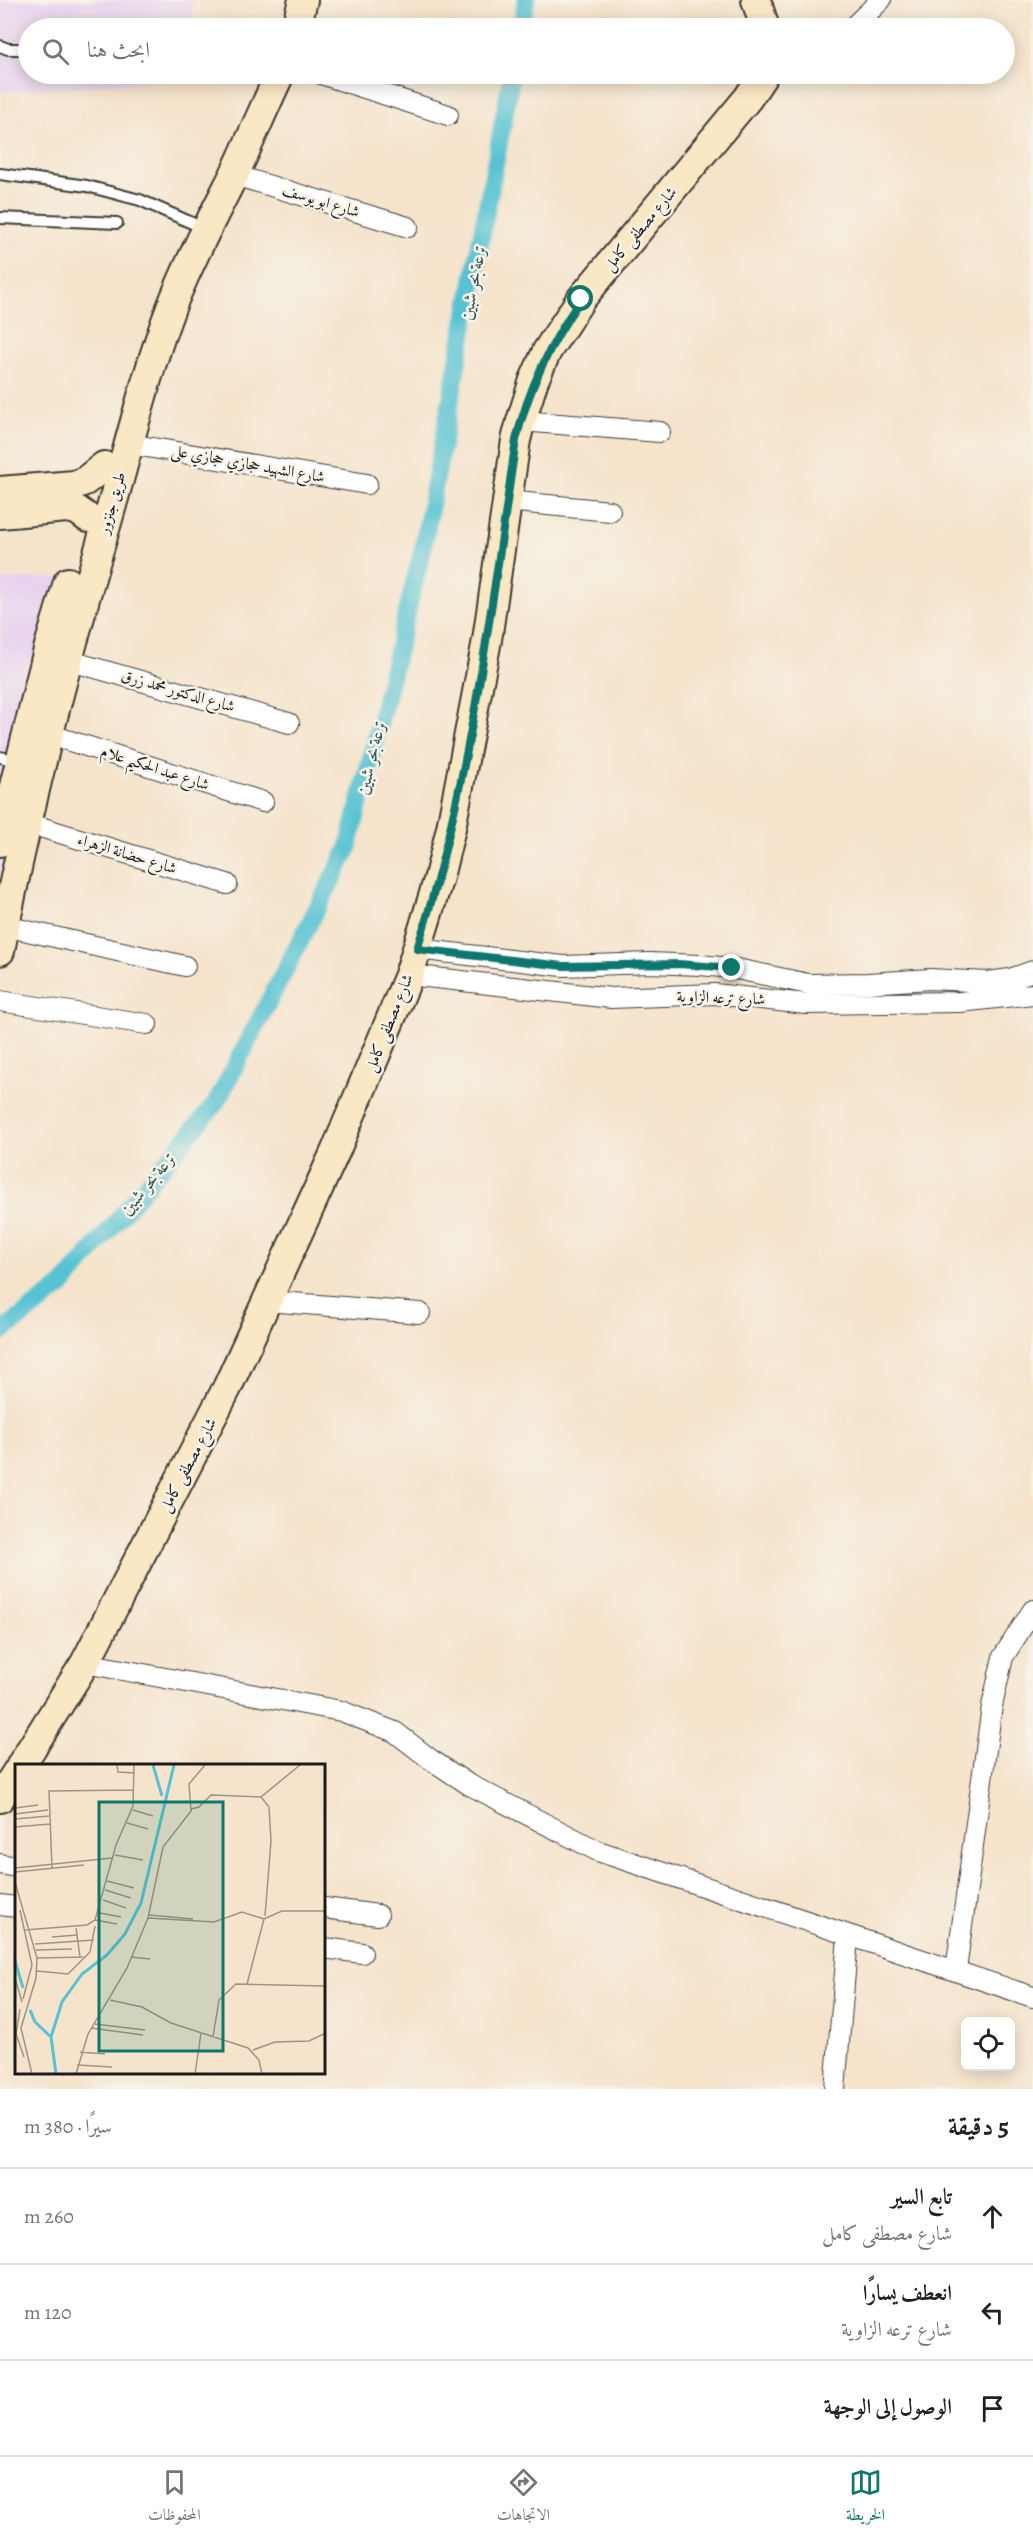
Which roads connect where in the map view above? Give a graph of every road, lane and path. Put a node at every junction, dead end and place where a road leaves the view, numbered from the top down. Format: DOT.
graph roads {
  1 [pos="286,0"];
  2 [pos="303,0"];
  3 [pos="756,0"];
  4 [pos="881,0"];
  5 [pos="282,18"];
  6 [pos="298,18"];
  7 [pos="762,18"];
  8 [pos="862,18"];
  9 [pos="0,46"];
  10 [pos="18,50"];
  11 [pos="258,84"];
  12 [pos="275,84"];
  13 [pos="352,84"];
  14 [pos="757,84"];
  15 [pos="448,115"];
  16 [pos="0,174"];
  17 [pos="234,175"];
  18 [pos="0,218"];
  19 [pos="117,223"];
  20 [pos="192,223"];
  21 [pos="408,227"];
  22 [pos="521,421"];
  23 [pos="660,432"];
  24 [pos="129,444"];
  25 [pos="104,466"];
  26 [pos="366,484"];
  27 [pos="0,491"];
  28 [pos="507,501"];
  29 [pos="610,511"];
  30 [pos="0,514"];
  31 [pos="88,518"];
  32 [pos="67,660"];
  33 [pos="289,723"];
  34 [pos="48,734"];
  35 [pos="10,759"];
  36 [pos="262,802"];
  37 [pos="27,824"];
  38 [pos="0,842"];
  39 [pos="227,884"];
  40 [pos="2,939"];
  41 [pos="413,962"];
  42 [pos="185,966"];
  43 [pos="1033,971"];
  44 [pos="1033,994"];
  45 [pos="0,1001"];
  46 [pos="147,1024"];
  47 [pos="267,1301"];
  48 [pos="420,1313"];
  49 [pos="1033,1610"];
  50 [pos="85,1663"];
  51 [pos="22,1764"];
  52 [pos="15,1775"];
  53 [pos="0,1798"];
  54 [pos="0,1864"];
  55 [pos="15,1867"];
  56 [pos="0,1905"];
  57 [pos="15,1907"];
  58 [pos="326,1908"];
  59 [pos="378,1915"];
  60 [pos="848,1937"];
  61 [pos="326,1948"];
  62 [pos="362,1953"];
  63 [pos="956,1971"];
  64 [pos="1033,1997"];
  65 [pos="835,2089"];
  1 -- 5 [label="main road"];
  2 -- 6 [label="main road"];
  3 -- 7 [label="main road"];
  4 -- 8 [label="street"];
  9 -- 10 [label="lane"];
  11 -- 20 [label="main road, طريق جنزور"];
  12 -- 17 [label="main road, طريق جنزور"];
  13 -- 15 [label="street"];
  14 -- 22 [label="main road, شارع مصطفى كامل"];
  16 -- 20 [label="lane"];
  17 -- 21 [label="street, شارع ابو يوسف"];
  17 -- 24 [label="main road, طريق جنزور"];
  18 -- 19 [label="lane"];
  20 -- 25 [label="main road, طريق جنزور"];
  22 -- 23 [label="street"];
  22 -- 28 [label="main road, شارع مصطفى كامل"];
  24 -- 26 [label="street, شارع الشهيد حجازي حجازي على"];
  24 -- 32 [label="main road, طريق جنزور"];
  25 -- 27 [label="main road"];
  25 -- 31 [label="main road, طريق جنزور"];
  28 -- 29 [label="street"];
  28 -- 41 [label="main road, شارع مصطفى كامل"];
  30 -- 31 [label="main road"];
  31 -- 35 [label="main road, طريق جنزور"];
  32 -- 33 [label="street, شارع الدكتور محمد زرق"];
  32 -- 34 [label="main road, طريق جنزور"];
  34 -- 36 [label="street, شارع عبد الحكيم علام"];
  34 -- 37 [label="main road, طريق جنزور"];
  35 -- 38 [label="main road, طريق جنزور"];
  37 -- 39 [label="street, شارع حضانة الزهراء"];
  37 -- 40 [label="main road, طريق جنزور"];
  40 -- 42 [label="street"];
  41 -- 43 [label="street, شارع ترعه الزاوية"];
  41 -- 44 [label="street, شارع ترعه الزاوية"];
  41 -- 47 [label="main road, شارع مصطفى كامل"];
  45 -- 46 [label="street"];
  47 -- 48 [label="street"];
  47 -- 50 [label="main road, شارع مصطفى كامل"];
  49 -- 63 [label="street"];
  50 -- 51 [label="main road, شارع مصطفى كامل"];
  50 -- 60 [label="street"];
  52 -- 53 [label="main road"];
  54 -- 55 [label="street"];
  56 -- 57 [label="street"];
  58 -- 59 [label="street"];
  60 -- 63 [label="street"];
  60 -- 65 [label="street"];
  61 -- 62 [label="street"];
  63 -- 64 [label="street"];
}
